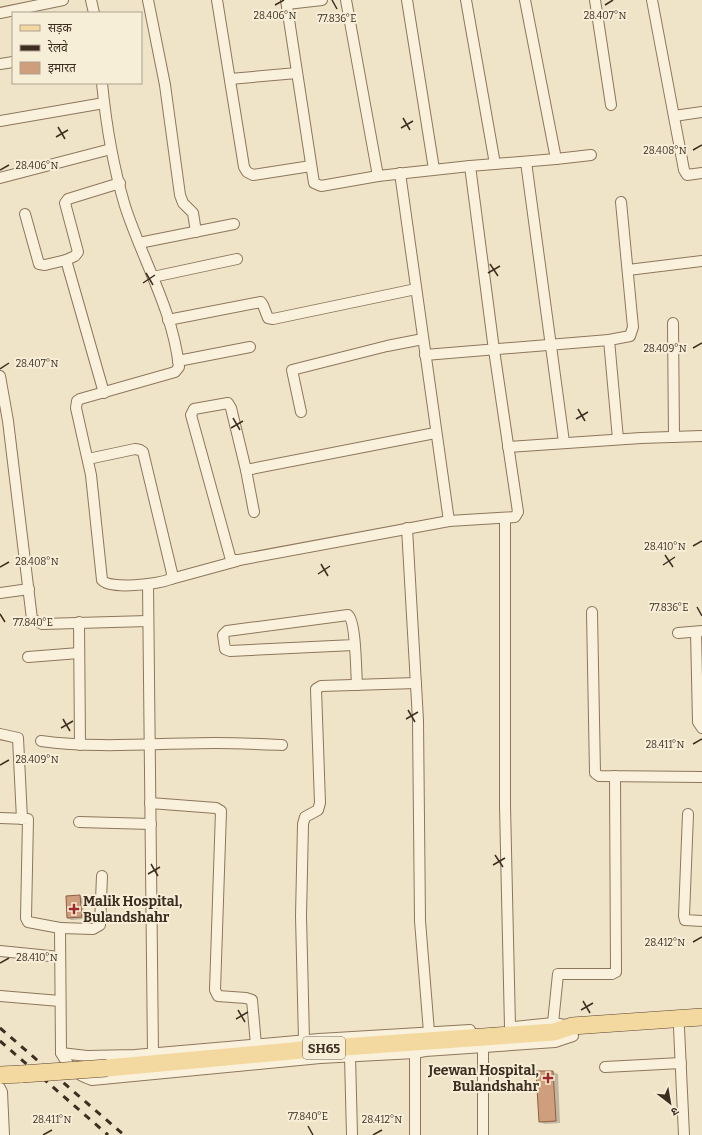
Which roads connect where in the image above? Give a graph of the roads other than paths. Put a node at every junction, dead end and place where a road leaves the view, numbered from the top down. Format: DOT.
graph roads {
  1 [pos="63,0"];
  2 [pos="91,0"];
  3 [pos="148,0"];
  4 [pos="216,0"];
  5 [pos="322,0"];
  6 [pos="346,0"];
  7 [pos="407,0"];
  8 [pos="466,0"];
  9 [pos="526,0"];
  10 [pos="595,0"];
  11 [pos="652,0"];
  12 [pos="287,2"];
  13 [pos="94,12"];
  14 [pos="0,13"];
  15 [pos="12,62"];
  16 [pos="0,64"];
  17 [pos="297,73"];
  18 [pos="230,79"];
  19 [pos="102,84"];
  20 [pos="104,103"];
  21 [pos="611,105"];
  22 [pos="702,112"];
  23 [pos="674,116"];
  24 [pos="0,121"];
  25 [pos="111,150"];
  26 [pos="591,155"];
  27 [pos="556,159"];
  28 [pos="526,162"];
  29 [pos="495,164"];
  30 [pos="311,166"];
  31 [pos="470,166"];
  32 [pos="434,169"];
  33 [pos="400,173"];
  34 [pos="702,173"];
  35 [pos="378,176"];
  36 [pos="0,178"];
  37 [pos="120,183"];
  38 [pos="621,202"];
  39 [pos="25,214"];
  40 [pos="234,224"];
  41 [pos="196,232"];
  42 [pos="139,243"];
  43 [pos="237,259"];
  44 [pos="66,260"];
  45 [pos="702,261"];
  46 [pos="628,270"];
  47 [pos="153,277"];
  48 [pos="416,289"];
  49 [pos="168,320"];
  50 [pos="672,323"];
  51 [pos="423,340"];
  52 [pos="610,340"];
  53 [pos="552,345"];
  54 [pos="250,347"];
  55 [pos="494,350"];
  56 [pos="425,355"];
  57 [pos="178,361"];
  58 [pos="0,376"];
  59 [pos="104,393"];
  60 [pos="301,412"];
  61 [pos="435,433"];
  62 [pos="702,436"];
  63 [pos="674,437"];
  64 [pos="618,439"];
  65 [pos="564,442"];
  66 [pos="508,447"];
  67 [pos="88,459"];
  68 [pos="246,470"];
  69 [pos="254,512"];
  70 [pos="505,519"];
  71 [pos="449,521"];
  72 [pos="407,528"];
  73 [pos="239,560"];
  74 [pos="171,578"];
  75 [pos="148,584"];
  76 [pos="29,589"];
  77 [pos="0,593"];
  78 [pos="592,612"];
  79 [pos="148,621"];
  80 [pos="79,622"];
  81 [pos="699,632"];
  82 [pos="678,633"];
  83 [pos="354,645"];
  84 [pos="79,653"];
  85 [pos="28,657"];
  86 [pos="416,683"];
  87 [pos="357,685"];
  88 [pos="702,728"];
  89 [pos="0,734"];
  90 [pos="41,741"];
  91 [pos="80,745"];
  92 [pos="149,745"];
  93 [pos="282,745"];
  94 [pos="616,776"];
  95 [pos="702,777"];
  96 [pos="150,803"];
  97 [pos="688,814"];
  98 [pos="0,818"];
  99 [pos="22,819"];
  100 [pos="79,822"];
  101 [pos="151,824"];
  102 [pos="102,876"];
  103 [pos="702,921"];
  104 [pos="60,928"];
  105 [pos="0,951"];
  106 [pos="60,957"];
  107 [pos="0,996"];
  108 [pos="60,1001"];
  109 [pos="702,1017"];
  110 [pos="510,1027"];
  111 [pos="702,1027"];
  112 [pos="553,1028"];
  113 [pos="679,1028"];
  114 [pos="573,1031"];
  115 [pos="429,1032"];
  116 [pos="304,1040"];
  117 [pos="256,1045"];
  118 [pos="483,1048"];
  119 [pos="61,1053"];
  120 [pos="414,1053"];
  121 [pos="153,1054"];
  122 [pos="350,1056"];
  123 [pos="680,1063"];
  124 [pos="605,1067"];
  125 [pos="0,1075"];
  126 [pos="0,1088"];
  127 [pos="4,1135"];
  128 [pos="352,1135"];
  129 [pos="415,1135"];
  130 [pos="484,1135"];
  131 [pos="684,1135"];
  1 -- 14 [label="street"];
  2 -- 13 [label="street"];
  3 -- 41 [label="street"];
  4 -- 18 [label="street"];
  5 -- 12 [label="street"];
  6 -- 35 [label="street"];
  7 -- 32 [label="street"];
  8 -- 29 [label="street"];
  9 -- 27 [label="street"];
  10 -- 21 [label="street"];
  11 -- 23 [label="street"];
  12 -- 17 [label="street"];
  15 -- 16 [label="street"];
  17 -- 18 [label="street"];
  17 -- 30 [label="street"];
  18 -- 30 [label="street"];
  19 -- 20 [label="street"];
  20 -- 24 [label="street"];
  20 -- 25 [label="street"];
  22 -- 23 [label="street"];
  23 -- 34 [label="street"];
  25 -- 36 [label="street"];
  25 -- 37 [label="street"];
  26 -- 27 [label="street"];
  27 -- 28 [label="street"];
  28 -- 29 [label="street"];
  28 -- 53 [label="street"];
  29 -- 31 [label="street"];
  30 -- 35 [label="street"];
  31 -- 32 [label="street"];
  31 -- 55 [label="street"];
  32 -- 33 [label="street"];
  33 -- 35 [label="street"];
  33 -- 48 [label="street"];
  37 -- 42 [label="street"];
  37 -- 44 [label="street"];
  38 -- 46 [label="street"];
  39 -- 44 [label="street"];
  40 -- 41 [label="street"];
  41 -- 42 [label="street"];
  42 -- 47 [label="street"];
  43 -- 47 [label="street"];
  44 -- 59 [label="street"];
  45 -- 46 [label="street"];
  46 -- 52 [label="street"];
  47 -- 49 [label="street"];
  48 -- 49 [label="street"];
  48 -- 51 [label="street"];
  49 -- 57 [label="street"];
  50 -- 63 [label="street"];
  51 -- 56 [label="street"];
  51 -- 60 [label="street"];
  52 -- 53 [label="street"];
  52 -- 64 [label="street"];
  53 -- 55 [label="street"];
  53 -- 65 [label="street"];
  54 -- 57 [label="street"];
  55 -- 56 [label="street"];
  55 -- 66 [label="street"];
  56 -- 61 [label="street"];
  57 -- 59 [label="street"];
  58 -- 76 [label="street"];
  59 -- 67 [label="street"];
  61 -- 68 [label="street"];
  61 -- 71 [label="street"];
  62 -- 63 [label="street"];
  63 -- 64 [label="street"];
  64 -- 65 [label="street"];
  65 -- 66 [label="street"];
  66 -- 70 [label="street"];
  67 -- 74 [label="street"];
  67 -- 75 [label="street"];
  68 -- 69 [label="street"];
  68 -- 73 [label="street"];
  70 -- 71 [label="street"];
  70 -- 110 [label="street"];
  71 -- 72 [label="street"];
  72 -- 73 [label="street"];
  72 -- 86 [label="street"];
  73 -- 74 [label="street"];
  74 -- 75 [label="street"];
  75 -- 79 [label="street"];
  76 -- 77 [label="street"];
  76 -- 80 [label="street"];
  78 -- 94 [label="street"];
  79 -- 80 [label="street"];
  79 -- 92 [label="street"];
  80 -- 84 [label="street"];
  81 -- 82 [label="street"];
  81 -- 88 [label="street"];
  83 -- 83 [label="street"];
  83 -- 87 [label="street"];
  84 -- 85 [label="street"];
  84 -- 91 [label="street"];
  86 -- 87 [label="street"];
  86 -- 115 [label="street"];
  87 -- 116 [label="street"];
  89 -- 99 [label="street"];
  90 -- 91 [label="street"];
  91 -- 92 [label="street"];
  92 -- 93 [label="street"];
  92 -- 96 [label="street"];
  94 -- 95 [label="street"];
  94 -- 112 [label="street"];
  96 -- 101 [label="street"];
  96 -- 117 [label="street"];
  97 -- 103 [label="street"];
  98 -- 99 [label="street"];
  99 -- 104 [label="street"];
  100 -- 101 [label="street"];
  101 -- 121 [label="street"];
  102 -- 104 [label="street"];
  104 -- 106 [label="street"];
  105 -- 106 [label="street"];
  106 -- 108 [label="street"];
  107 -- 108 [label="street"];
  108 -- 119 [label="street"];
  109 -- 114 [label="main road, SH65"];
  110 -- 112 [label="street"];
  110 -- 115 [label="street"];
  111 -- 113 [label="main road, SH65"];
  112 -- 114 [label="main road, SH65"];
  112 -- 125 [label="main road, SH65, bridge"];
  113 -- 114 [label="main road, SH65"];
  113 -- 123 [label="street"];
  114 -- 118 [label="street"];
  115 -- 116 [label="street"];
  116 -- 117 [label="street"];
  117 -- 121 [label="street"];
  118 -- 120 [label="street"];
  118 -- 130 [label="street"];
  119 -- 121 [label="street"];
  119 -- 122 [label="street"];
  120 -- 122 [label="street"];
  120 -- 129 [label="street"];
  122 -- 128 [label="street"];
  123 -- 124 [label="street"];
  123 -- 131 [label="street"];
  126 -- 127 [label="street"];
}
